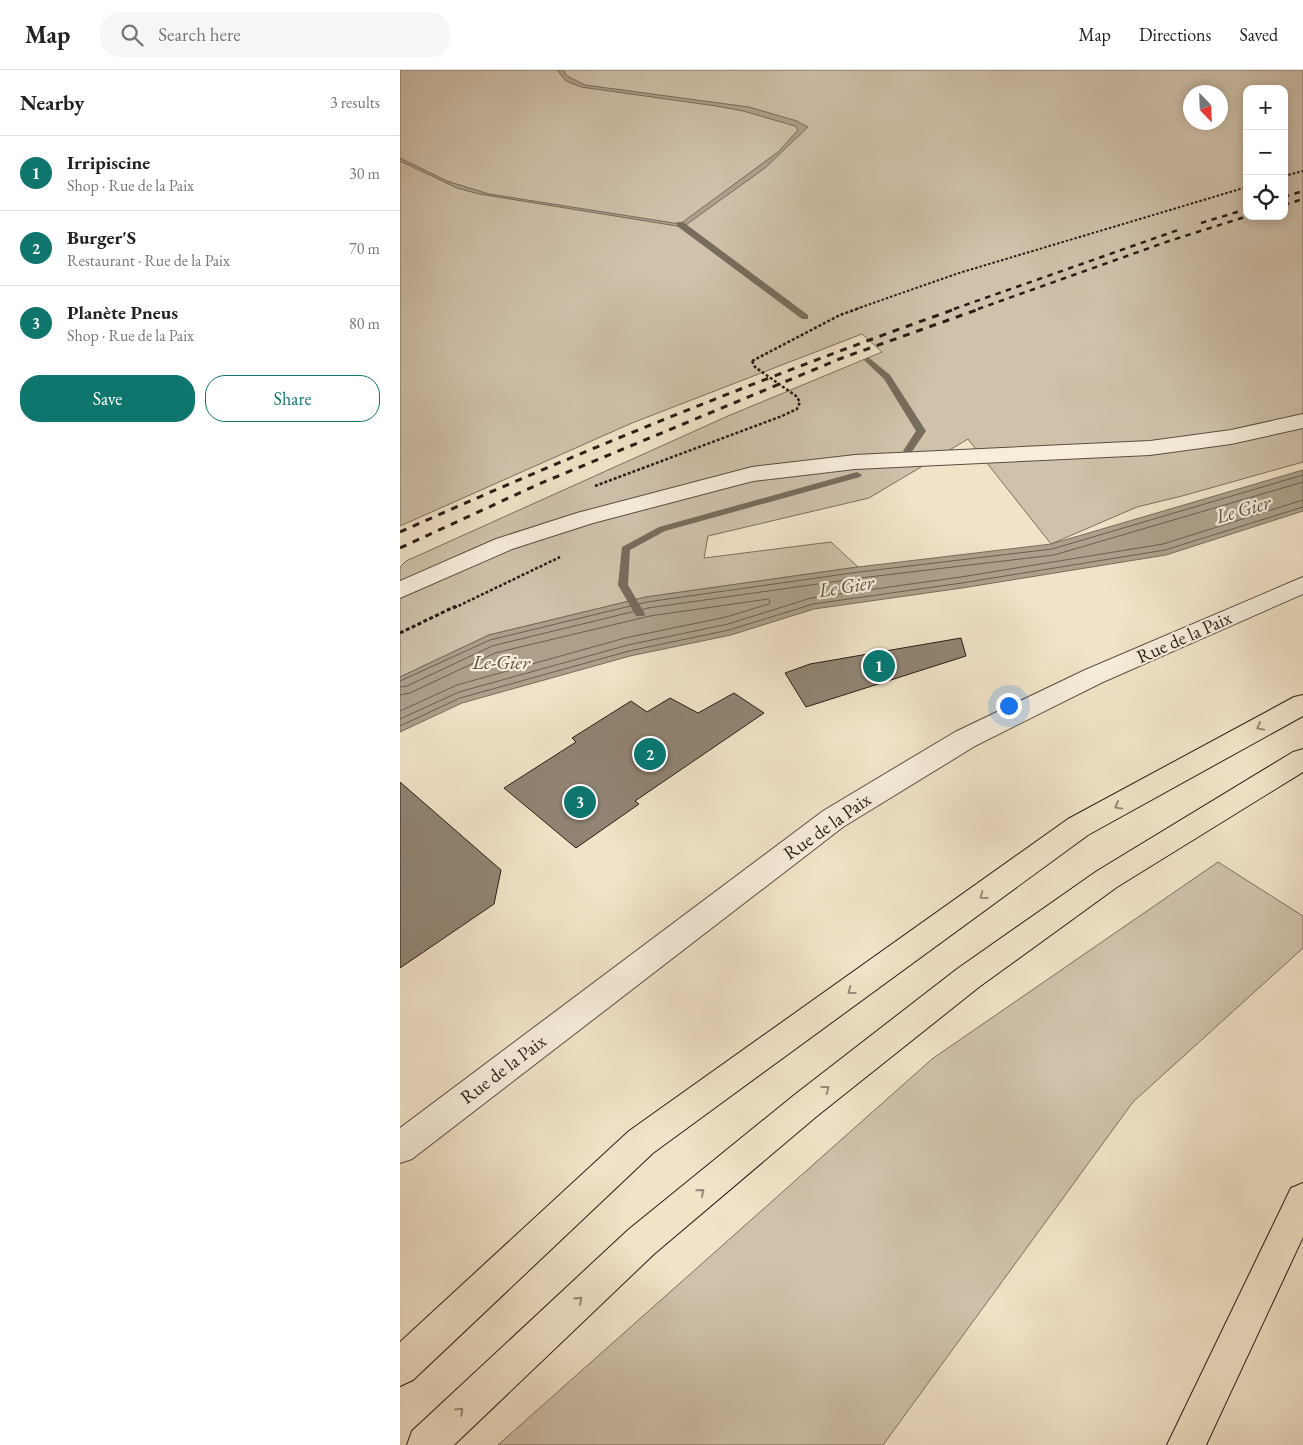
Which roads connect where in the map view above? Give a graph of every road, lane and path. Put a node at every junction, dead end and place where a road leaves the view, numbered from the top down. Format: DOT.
graph roads {
  1 [pos="1303,171"];
  2 [pos="1288,175"];
  3 [pos="1243,188"];
  4 [pos="1303,421"];
  5 [pos="591,487"];
  6 [pos="1303,585"];
  7 [pos="400,590"];
  8 [pos="1303,704"];
  9 [pos="1303,759"];
  10 [pos="400,1148"];
  11 [pos="1303,1198"];
  12 [pos="400,1367"];
  13 [pos="426,1445"];
  14 [pos="1186,1445"];
  1 -- 2 [label="path"];
  3 -- 5 [label="path, bridge"];
  4 -- 7 [label="street"];
  6 -- 10 [label="street, Rue de la Paix"];
  8 -- 12 [label="main road, one-way"];
  13 -- 9 [label="main road, one-way"];
  11 -- 14 [label="main road"];
}
